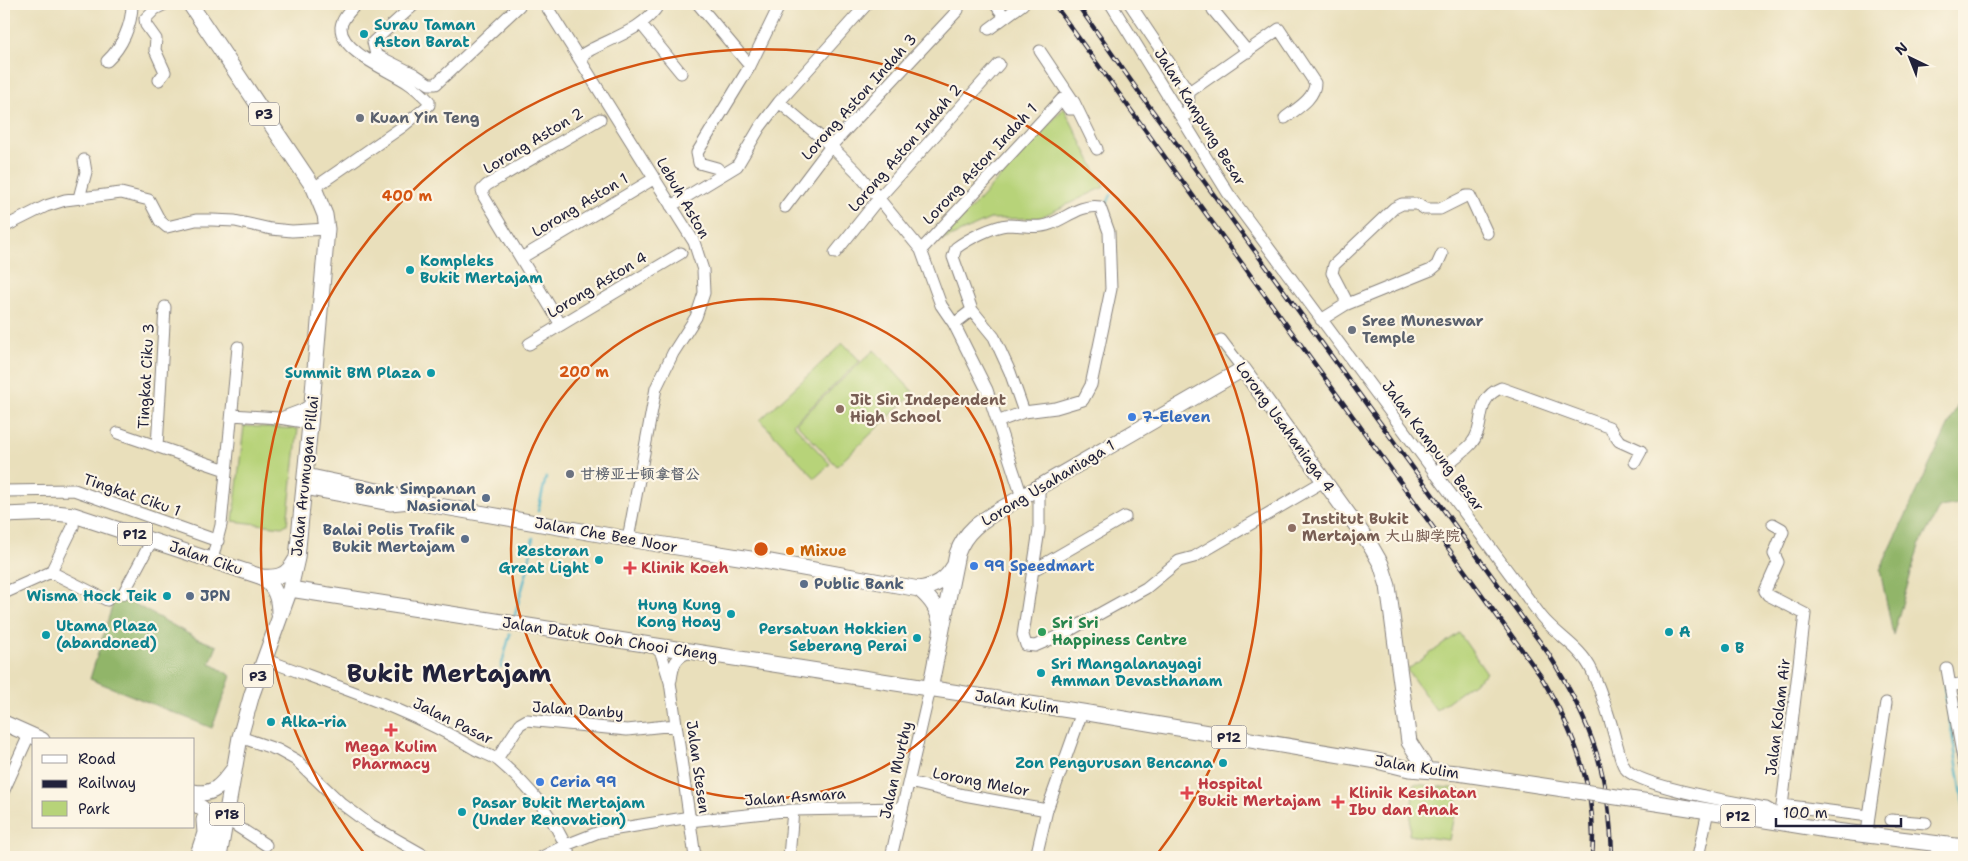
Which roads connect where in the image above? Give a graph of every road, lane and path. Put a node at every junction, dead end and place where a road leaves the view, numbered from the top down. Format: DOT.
graph roads {
  1 [pos="132,4"];
  2 [pos="164,4"];
  3 [pos="190,4"];
  4 [pos="356,4"];
  5 [pos="415,4"];
  6 [pos="520,4"];
  7 [pos="545,4"];
  8 [pos="659,4"];
  9 [pos="698,4"];
  10 [pos="780,4"];
  11 [pos="866,4"];
  12 [pos="995,4"];
  13 [pos="1023,4"];
  14 [pos="1111,4"];
  15 [pos="1130,4"];
  16 [pos="1213,4"];
  17 [pos="958,10"];
  18 [pos="1004,17"];
  19 [pos="641,24"];
  20 [pos="989,29"];
  21 [pos="1040,51"];
  22 [pos="1248,52"];
  23 [pos="107,61"];
  24 [pos="581,61"];
  25 [pos="999,64"];
  26 [pos="750,66"];
  27 [pos="681,73"];
  28 [pos="159,80"];
  29 [pos="1190,92"];
  30 [pos="778,102"];
  31 [pos="1077,109"];
  32 [pos="1285,118"];
  33 [pos="600,119"];
  34 [pos="1183,119"];
  35 [pos="831,146"];
  36 [pos="1097,149"];
  37 [pos="84,160"];
  38 [pos="723,174"];
  39 [pos="655,178"];
  40 [pos="314,188"];
  41 [pos="79,198"];
  42 [pos="879,198"];
  43 [pos="672,206"];
  44 [pos="785,207"];
  45 [pos="4,227"];
  46 [pos="327,229"];
  47 [pos="1487,232"];
  48 [pos="921,250"];
  49 [pos="681,253"];
  50 [pos="835,253"];
  51 [pos="1442,254"];
  52 [pos="521,258"];
  53 [pos="1345,305"];
  54 [pos="165,306"];
  55 [pos="972,310"];
  56 [pos="1321,320"];
  57 [pos="561,324"];
  58 [pos="954,324"];
  59 [pos="1221,340"];
  60 [pos="529,344"];
  61 [pos="238,347"];
  62 [pos="1243,369"];
  63 [pos="312,404"];
  64 [pos="1024,412"];
  65 [pos="232,415"];
  66 [pos="279,418"];
  67 [pos="997,422"];
  68 [pos="310,423"];
  69 [pos="118,433"];
  70 [pos="157,447"];
  71 [pos="1635,462"];
  72 [pos="226,470"];
  73 [pos="1434,473"];
  74 [pos="1324,481"];
  75 [pos="305,482"];
  76 [pos="1039,487"];
  77 [pos="4,491"];
  78 [pos="1022,497"];
  79 [pos="4,515"];
  80 [pos="74,515"];
  81 [pos="1125,517"];
  82 [pos="1773,524"];
  83 [pos="152,540"];
  84 [pos="628,540"];
  85 [pos="218,541"];
  86 [pos="297,558"];
  87 [pos="212,560"];
  88 [pos="955,565"];
  89 [pos="1032,571"];
  90 [pos="51,572"];
  91 [pos="262,577"];
  92 [pos="290,589"];
  93 [pos="919,589"];
  94 [pos="4,593"];
  95 [pos="123,594"];
  96 [pos="107,600"];
  97 [pos="279,615"];
  98 [pos="942,634"];
  99 [pos="654,646"];
  100 [pos="693,652"];
  101 [pos="264,659"];
  102 [pos="1947,668"];
  103 [pos="670,682"];
  104 [pos="1964,683"];
  105 [pos="1950,686"];
  106 [pos="930,689"];
  107 [pos="1886,703"];
  108 [pos="1082,712"];
  109 [pos="4,723"];
  110 [pos="676,725"];
  111 [pos="36,737"];
  112 [pos="240,737"];
  113 [pos="1409,742"];
  114 [pos="32,744"];
  115 [pos="1963,751"];
  116 [pos="497,759"];
  117 [pos="1377,761"];
  118 [pos="1964,764"];
  119 [pos="233,770"];
  120 [pos="1427,770"];
  121 [pos="908,782"];
  122 [pos="4,790"];
  123 [pos="195,792"];
  124 [pos="195,805"];
  125 [pos="1782,805"];
  126 [pos="195,806"];
  127 [pos="902,808"];
  128 [pos="793,810"];
  129 [pos="1047,810"];
  130 [pos="1702,810"];
  131 [pos="1868,816"];
  132 [pos="226,819"];
  133 [pos="690,819"];
  134 [pos="1891,820"];
  135 [pos="1908,822"];
  136 [pos="1780,823"];
  137 [pos="1926,823"];
  138 [pos="1867,835"];
  139 [pos="1906,840"];
  140 [pos="266,845"];
  141 [pos="566,845"];
  142 [pos="1964,847"];
  143 [pos="1937,851"];
  144 [pos="197,857"];
  145 [pos="210,857"];
  146 [pos="219,857"];
  147 [pos="228,857"];
  148 [pos="427,857"];
  149 [pos="542,857"];
  150 [pos="572,857"];
  151 [pos="695,857"];
  152 [pos="789,857"];
  153 [pos="891,857"];
  154 [pos="1036,857"];
  155 [pos="1698,857"];
  1 -- 23 [label="street"];
  2 -- 28 [label="street"];
  3 -- 40 [label="main road, Jalan Arumugan Pillai / P3"];
  4 -- 40 [label="street"];
  5 -- 6 [label="street"];
  7 -- 24 [label="street, Lebuh Aston"];
  8 -- 19 [label="street"];
  9 -- 26 [label="street"];
  10 -- 26 [label="street"];
  11 -- 30 [label="street"];
  12 -- 18 [label="street"];
  13 -- 18 [label="street"];
  14 -- 34 [label="street, Jalan Kampung Besar"];
  15 -- 29 [label="street"];
  16 -- 22 [label="street"];
  17 -- 35 [label="street, Lorong Aston Indah 3"];
  18 -- 20 [label="street"];
  19 -- 24 [label="street"];
  19 -- 27 [label="street"];
  21 -- 31 [label="street"];
  22 -- 29 [label="street"];
  22 -- 32 [label="street"];
  24 -- 39 [label="street, Lebuh Aston"];
  25 -- 42 [label="street, Lorong Aston Indah 2"];
  26 -- 38 [label="street"];
  29 -- 34 [label="street"];
  30 -- 35 [label="street"];
  30 -- 38 [label="street"];
  31 -- 36 [label="street"];
  31 -- 48 [label="street, Lorong Aston Indah 1"];
  33 -- 52 [label="street, Lorong Aston 2"];
  34 -- 56 [label="street, Jalan Kampung Besar"];
  35 -- 42 [label="street"];
  35 -- 44 [label="street, Lorong Aston Indah 3"];
  37 -- 41 [label="street"];
  38 -- 43 [label="street"];
  39 -- 43 [label="street, Lebuh Aston"];
  39 -- 52 [label="street, Lorong Aston 1"];
  40 -- 46 [label="main road, Jalan Arumugan Pillai / P3"];
  41 -- 45 [label="street"];
  41 -- 46 [label="street"];
  42 -- 48 [label="street"];
  42 -- 50 [label="street, Lorong Aston Indah 2"];
  43 -- 84 [label="street, Lebuh Aston"];
  46 -- 63 [label="main road, Jalan Arumugan Pillai / P3"];
  47 -- 53 [label="street"];
  48 -- 58 [label="street"];
  49 -- 57 [label="street, Lorong Aston 4"];
  51 -- 53 [label="street"];
  52 -- 57 [label="street"];
  53 -- 56 [label="street"];
  54 -- 70 [label="street, Tingkat Ciku 3"];
  55 -- 58 [label="street"];
  55 -- 64 [label="street"];
  55 -- 64 [label="street"];
  56 -- 73 [label="street, Jalan Kampung Besar"];
  57 -- 60 [label="street, Lorong Aston 4"];
  58 -- 67 [label="street"];
  59 -- 62 [label="street, Lorong Usahaniaga 4"];
  61 -- 65 [label="street"];
  62 -- 74 [label="main road, Lorong Usahaniaga 4"];
  62 -- 76 [label="main road, Lorong Usahaniaga 1"];
  63 -- 66 [label="street"];
  63 -- 68 [label="main road, Jalan Arumugan Pillai / P3"];
  64 -- 67 [label="street"];
  65 -- 66 [label="street"];
  65 -- 72 [label="street"];
  66 -- 68 [label="street"];
  67 -- 78 [label="street"];
  68 -- 75 [label="main road, Jalan Arumugan Pillai / P3"];
  69 -- 70 [label="street"];
  70 -- 72 [label="street"];
  71 -- 73 [label="street"];
  72 -- 85 [label="street"];
  73 -- 136 [label="street, Jalan Kampung Besar"];
  74 -- 89 [label="street"];
  74 -- 113 [label="main road, Lorong Usahaniaga 4"];
  75 -- 84 [label="main road, Jalan Che Bee Noor"];
  75 -- 86 [label="main road, Jalan Arumugan Pillai / P3"];
  76 -- 78 [label="main road, Lorong Usahaniaga 1"];
  76 -- 89 [label="street"];
  77 -- 85 [label="street, Tingkat Ciku 1"];
  78 -- 88 [label="main road, Lorong Usahaniaga 1"];
  79 -- 80 [label="main road, Jalan Ciku / P12"];
  80 -- 83 [label="main road, Jalan Ciku / P12"];
  80 -- 90 [label="street"];
  81 -- 89 [label="street"];
  82 -- 125 [label="street, Jalan Kolam Air"];
  83 -- 87 [label="main road, Jalan Ciku / P12"];
  83 -- 95 [label="street"];
  84 -- 93 [label="main road, Jalan Che Bee Noor"];
  85 -- 87 [label="street"];
  86 -- 91 [label="main road"];
  86 -- 92 [label="main road, Jalan Arumugan Pillai / P3"];
  87 -- 91 [label="main road, Jalan Ciku / P12"];
  88 -- 93 [label="main road"];
  88 -- 98 [label="main road, Lorong Usahaniaga 1"];
  90 -- 94 [label="street"];
  90 -- 96 [label="street"];
  91 -- 97 [label="main road"];
  92 -- 97 [label="main road, Jalan Arumugan Pillai / P3"];
  92 -- 99 [label="main road, Jalan Datuk Ooh Chooi Cheng"];
  93 -- 98 [label="main road"];
  97 -- 101 [label="main road, Jalan Arumugan Pillai / P3"];
  98 -- 106 [label="main road, Lorong Usahaniaga 1"];
  99 -- 100 [label="main road, Jalan Datuk Ooh Chooi Cheng"];
  99 -- 103 [label="street, Jalan Stesen"];
  100 -- 103 [label="street, Jalan Stesen"];
  100 -- 106 [label="main road, Jalan Datuk Ooh Chooi Cheng"];
  101 -- 112 [label="main road, Jalan Arumugan Pillai / P3"];
  101 -- 116 [label="street, Jalan Pasar"];
  102 -- 105 [label="street"];
  103 -- 110 [label="street, Jalan Stesen"];
  104 -- 105 [label="street"];
  105 -- 115 [label="street"];
  106 -- 108 [label="main road, Jalan Kulim / P12"];
  106 -- 121 [label="street, Jalan Murthy"];
  107 -- 131 [label="street"];
  108 -- 117 [label="main road, Jalan Kulim / P12"];
  108 -- 129 [label="street"];
  109 -- 111 [label="main road"];
  110 -- 116 [label="street, Jalan Danby"];
  110 -- 133 [label="street, Jalan Stesen"];
  112 -- 119 [label="main road, Jalan Arumugan Pillai / P3"];
  112 -- 148 [label="street"];
  113 -- 117 [label="main road"];
  113 -- 120 [label="main road"];
  114 -- 122 [label="street"];
  115 -- 118 [label="street"];
  116 -- 141 [label="street, Jalan Pasar"];
  117 -- 120 [label="main road, Jalan Kulim / P12"];
  119 -- 123 [label="main road, P18"];
  119 -- 132 [label="main road, P18"];
  120 -- 130 [label="main road, Jalan Kulim / P12, bridge"];
  121 -- 127 [label="street, Jalan Murthy"];
  121 -- 129 [label="street, Lorong Melor"];
  124 -- 145 [label="main road, P18"];
  125 -- 131 [label="street"];
  125 -- 136 [label="street, Jalan Kolam Air"];
  126 -- 144 [label="main road"];
  127 -- 128 [label="street, Jalan Asmara"];
  127 -- 153 [label="street, Jalan Murthy"];
  128 -- 133 [label="street, Jalan Asmara"];
  128 -- 152 [label="street"];
  129 -- 154 [label="street"];
  130 -- 136 [label="main road, Jalan Kulim / P12"];
  130 -- 155 [label="street"];
  131 -- 138 [label="street"];
  132 -- 140 [label="street"];
  132 -- 146 [label="main road, P18"];
  132 -- 147 [label="main road"];
  133 -- 141 [label="street, Jalan Asmara"];
  133 -- 151 [label="street, Jalan Stesen"];
  134 -- 135 [label="street"];
  135 -- 137 [label="street"];
  135 -- 139 [label="street"];
  136 -- 138 [label="main road, Jalan Kulim / P12"];
  138 -- 139 [label="main road, Jalan Kulim / P12"];
  139 -- 143 [label="main road, Jalan Kulim / P12"];
  141 -- 149 [label="street, Jalan Asmara"];
  141 -- 150 [label="street, Jalan Pasar"];
  142 -- 143 [label="main road, Jalan Kulim / P12"];
}
